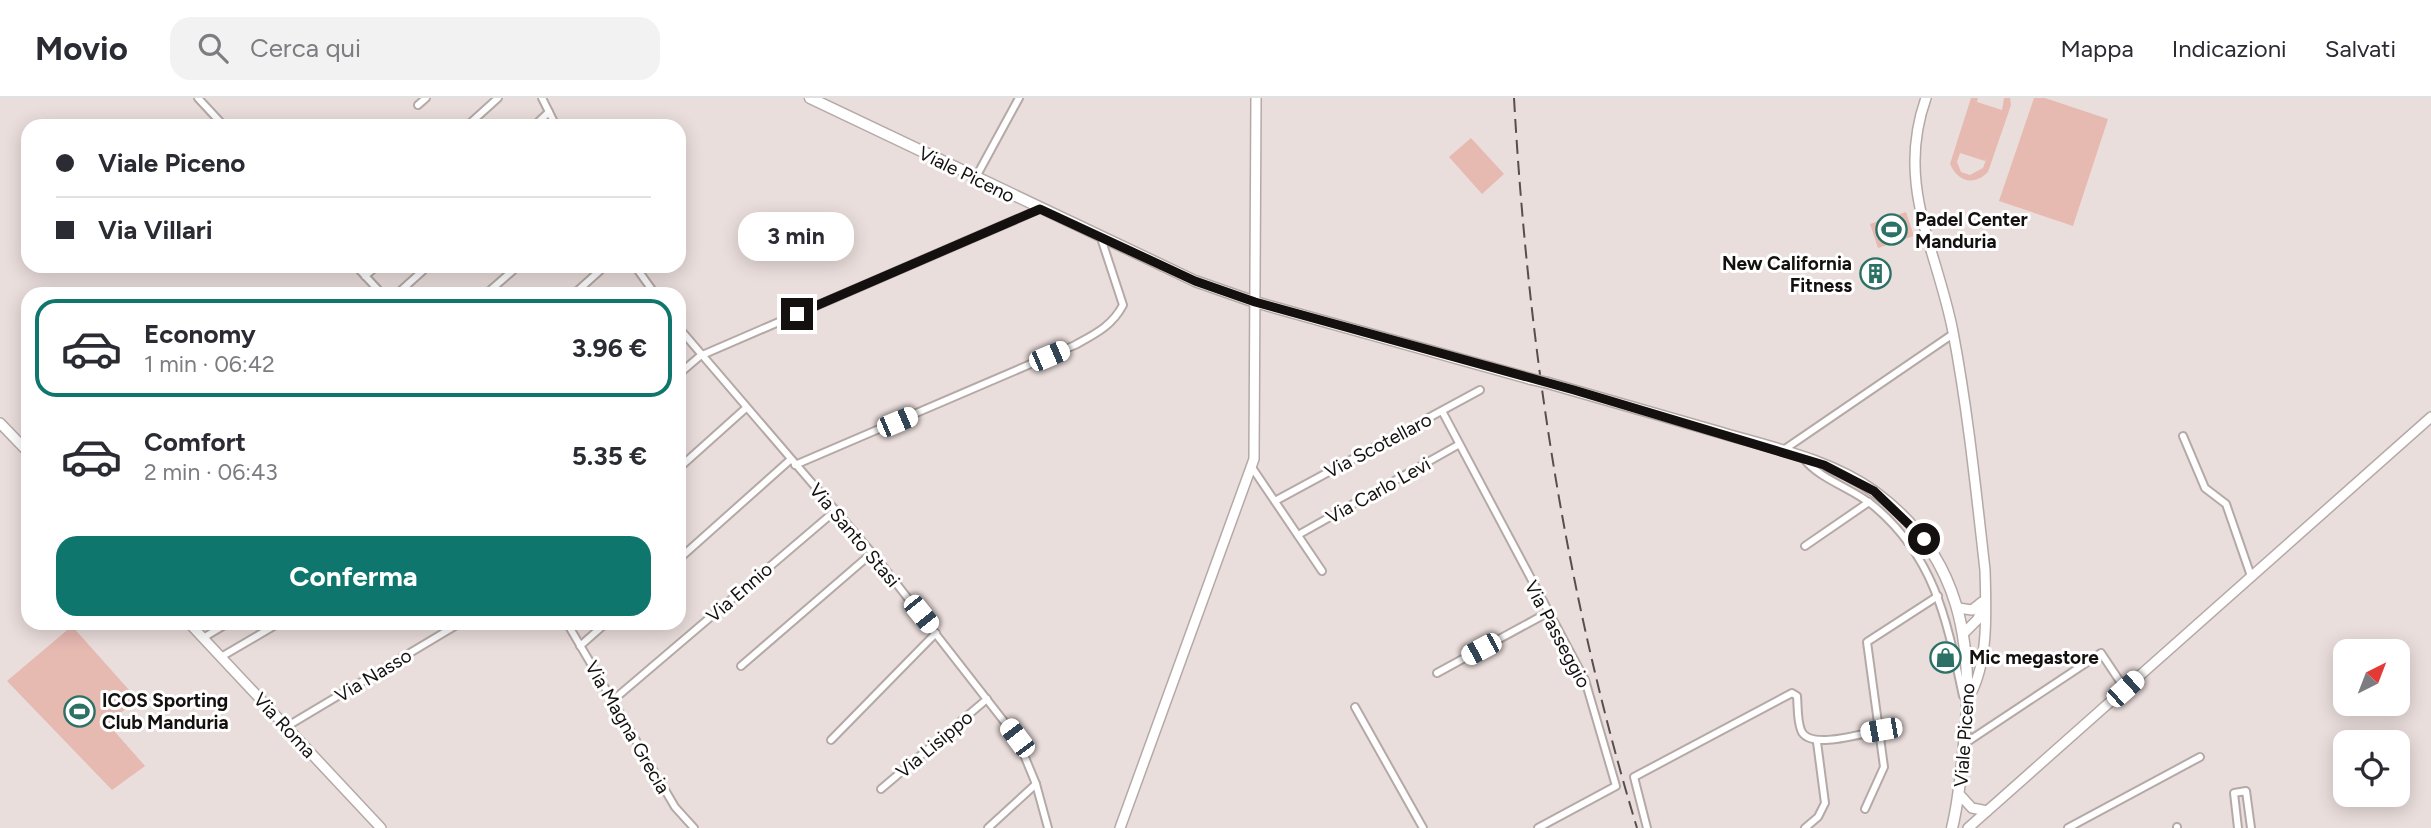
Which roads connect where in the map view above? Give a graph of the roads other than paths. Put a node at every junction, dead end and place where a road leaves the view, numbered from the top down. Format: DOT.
graph roads {
  1 [pos="198,98"];
  2 [pos="426,98"];
  3 [pos="498,98"];
  4 [pos="542,98"];
  5 [pos="810,98"];
  6 [pos="1019,98"];
  7 [pos="1256,98"];
  8 [pos="1926,98"];
  9 [pos="418,106"];
  10 [pos="549,113"];
  11 [pos="218,119"];
  12 [pos="475,119"];
  13 [pos="542,119"];
  14 [pos="552,119"];
  15 [pos="976,177"];
  16 [pos="1040,209"];
  17 [pos="1101,238"];
  18 [pos="362,273"];
  19 [pos="368,273"];
  20 [pos="420,273"];
  21 [pos="510,273"];
  22 [pos="597,273"];
  23 [pos="365,276"];
  24 [pos="375,287"];
  25 [pos="405,287"];
  26 [pos="494,287"];
  27 [pos="582,287"];
  28 [pos="1255,302"];
  29 [pos="1953,334"];
  30 [pos="686,337"];
  31 [pos="700,355"];
  32 [pos="686,368"];
  33 [pos="1480,390"];
  34 [pos="746,408"];
  35 [pos="1442,411"];
  36 [pos="2431,417"];
  37 [pos="0,423"];
  38 [pos="2183,436"];
  39 [pos="21,445"];
  40 [pos="1458,445"];
  41 [pos="1782,451"];
  42 [pos="1802,458"];
  43 [pos="686,462"];
  44 [pos="793,463"];
  45 [pos="1251,466"];
  46 [pos="1275,501"];
  47 [pos="1868,502"];
  48 [pos="835,511"];
  49 [pos="1298,535"];
  50 [pos="1805,546"];
  51 [pos="686,553"];
  52 [pos="872,553"];
  53 [pos="1322,571"];
  54 [pos="2251,576"];
  55 [pos="1938,596"];
  56 [pos="1984,598"];
  57 [pos="1958,608"];
  58 [pos="1547,613"];
  59 [pos="1984,628"];
  60 [pos="196,630"];
  61 [pos="216,630"];
  62 [pos="267,630"];
  63 [pos="448,630"];
  64 [pos="571,630"];
  65 [pos="598,630"];
  66 [pos="936,632"];
  67 [pos="1965,635"];
  68 [pos="203,638"];
  69 [pos="580,646"];
  70 [pos="221,657"];
  71 [pos="741,666"];
  72 [pos="1437,673"];
  73 [pos="2125,689"];
  74 [pos="1970,695"];
  75 [pos="987,699"];
  76 [pos="612,701"];
  77 [pos="1355,706"];
  78 [pos="1969,708"];
  79 [pos="286,727"];
  80 [pos="1881,730"];
  81 [pos="831,740"];
  82 [pos="1817,742"];
  83 [pos="1964,744"];
  84 [pos="2200,757"];
  85 [pos="1036,785"];
  86 [pos="881,789"];
  87 [pos="1959,799"];
  88 [pos="1865,809"];
  89 [pos="1987,811"];
  90 [pos="381,828"];
  91 [pos="694,828"];
  92 [pos="989,828"];
  93 [pos="1048,828"];
  94 [pos="1120,828"];
  95 [pos="1423,828"];
  96 [pos="1538,828"];
  97 [pos="1647,828"];
  98 [pos="1805,828"];
  99 [pos="1952,828"];
  100 [pos="1959,828"];
  101 [pos="1968,828"];
  102 [pos="1975,828"];
  103 [pos="2068,828"];
  104 [pos="2238,828"];
  105 [pos="2251,828"];
  1 -- 11 [label="street"];
  2 -- 9 [label="street"];
  3 -- 12 [label="street"];
  4 -- 10 [label="street"];
  5 -- 15 [label="main road, Viale Piceno"];
  6 -- 15 [label="street"];
  7 -- 28 [label="main road"];
  8 -- 29 [label="main road"];
  10 -- 13 [label="street"];
  10 -- 14 [label="street"];
  15 -- 16 [label="main road, Viale Piceno"];
  16 -- 17 [label="main road, Viale Piceno"];
  16 -- 31 [label="street"];
  17 -- 28 [label="main road, Viale Piceno"];
  17 -- 44 [label="street"];
  18 -- 23 [label="street"];
  19 -- 23 [label="street"];
  20 -- 25 [label="street"];
  21 -- 26 [label="street"];
  22 -- 27 [label="street"];
  23 -- 24 [label="street"];
  28 -- 41 [label="main road, Viale Piceno, bridge"];
  28 -- 45 [label="main road"];
  29 -- 41 [label="street"];
  29 -- 56 [label="main road"];
  30 -- 31 [label="street, Via Santo Stasi"];
  31 -- 32 [label="street"];
  31 -- 34 [label="street, Via Santo Stasi"];
  33 -- 35 [label="street, Via Scotellaro"];
  34 -- 43 [label="street"];
  34 -- 44 [label="street, Via Santo Stasi"];
  35 -- 40 [label="street, Via Passeggio"];
  35 -- 46 [label="street, Via Scotellaro"];
  36 -- 54 [label="main road"];
  37 -- 39 [label="main road"];
  38 -- 54 [label="street"];
  40 -- 49 [label="street, Via Carlo Levi"];
  40 -- 58 [label="street, Via Passeggio"];
  41 -- 42 [label="main road, Viale Piceno"];
  42 -- 47 [label="street"];
  42 -- 57 [label="main road, Viale Piceno"];
  44 -- 48 [label="street, Via Santo Stasi"];
  44 -- 51 [label="street"];
  45 -- 46 [label="street"];
  45 -- 94 [label="main road"];
  46 -- 49 [label="street"];
  47 -- 50 [label="street"];
  47 -- 55 [label="street"];
  48 -- 52 [label="street, Via Santo Stasi"];
  48 -- 76 [label="street, Via Ennio"];
  49 -- 53 [label="street"];
  52 -- 66 [label="street, Via Santo Stasi"];
  52 -- 71 [label="street"];
  54 -- 73 [label="main road"];
  55 -- 78 [label="street"];
  55 -- 80 [label="street"];
  56 -- 57 [label="main road"];
  56 -- 59 [label="main road"];
  56 -- 67 [label="main road"];
  57 -- 67 [label="main road, Viale Piceno"];
  58 -- 72 [label="street"];
  58 -- 96 [label="street, Via Passeggio"];
  59 -- 67 [label="main road"];
  59 -- 74 [label="main road"];
  60 -- 68 [label="main road, Via Roma"];
  61 -- 68 [label="street"];
  62 -- 70 [label="street"];
  63 -- 79 [label="street, Via Nasso"];
  64 -- 69 [label="street, Via Magna Grecia"];
  65 -- 69 [label="street"];
  66 -- 75 [label="street, Via Santo Stasi"];
  66 -- 81 [label="street"];
  67 -- 74 [label="main road, Viale Piceno"];
  68 -- 70 [label="main road, Via Roma"];
  69 -- 76 [label="street, Via Magna Grecia"];
  70 -- 79 [label="main road, Via Roma"];
  73 -- 83 [label="street"];
  73 -- 89 [label="main road"];
  74 -- 78 [label="main road, Viale Piceno"];
  75 -- 85 [label="street, Via Santo Stasi"];
  75 -- 86 [label="street, Via Lisippo"];
  76 -- 91 [label="street, Via Magna Grecia"];
  77 -- 95 [label="street"];
  78 -- 83 [label="main road, Viale Piceno"];
  79 -- 90 [label="main road, Via Roma"];
  80 -- 82 [label="street"];
  80 -- 88 [label="street"];
  82 -- 97 [label="street"];
  82 -- 98 [label="street"];
  83 -- 87 [label="main road, Viale Piceno"];
  84 -- 103 [label="street"];
  85 -- 92 [label="street"];
  85 -- 93 [label="street, Via Santo Stasi"];
  87 -- 89 [label="main road"];
  87 -- 99 [label="main road, Viale Piceno"];
  87 -- 100 [label="main road, Viale Piceno"];
  89 -- 101 [label="main road"];
  89 -- 102 [label="main road"];
  104 -- 105 [label="street"];
}
